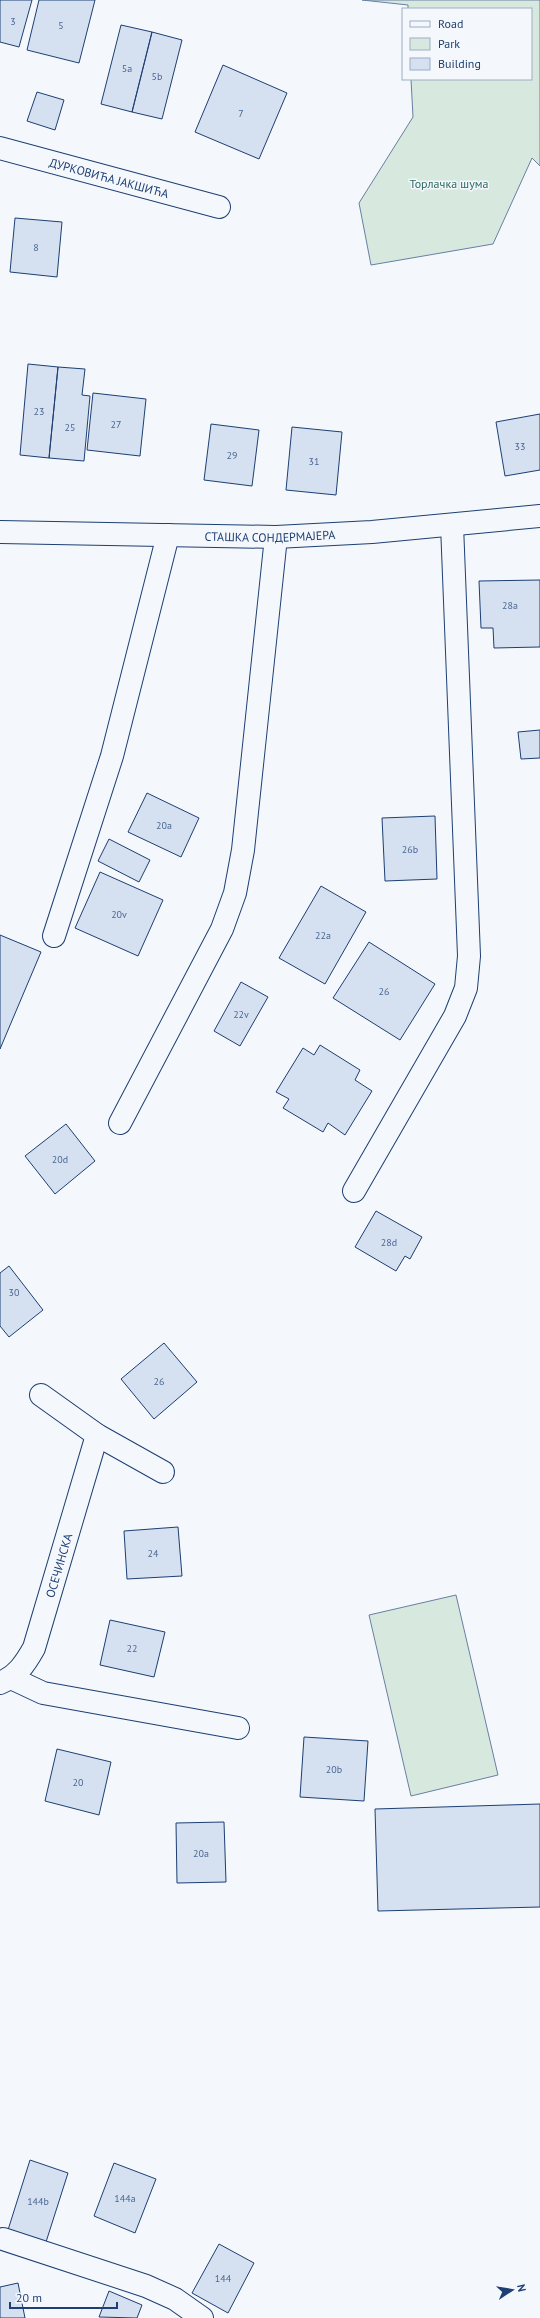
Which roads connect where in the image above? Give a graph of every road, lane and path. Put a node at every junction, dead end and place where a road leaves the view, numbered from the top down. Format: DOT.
graph roads {
  1 [pos="0,148"];
  2 [pos="219,207"];
  3 [pos="540,516"];
  4 [pos="452,525"];
  5 [pos="0,532"];
  6 [pos="168,536"];
  7 [pos="276,537"];
  8 [pos="54,936"];
  9 [pos="120,1123"];
  10 [pos="354,1191"];
  11 [pos="41,1395"];
  12 [pos="97,1435"];
  13 [pos="163,1472"];
  14 [pos="5,1681"];
  15 [pos="238,1728"];
  16 [pos="3,2239"];
  17 [pos="202,2318"];
  1 -- 2 [label="street, ДУРКОВИЋА ЈАКШИЋА"];
  3 -- 4 [label="street, СТАШКА СОНДЕРМАЈЕРА"];
  4 -- 7 [label="street, СТАШКА СОНДЕРМАЈЕРА"];
  4 -- 10 [label="street"];
  5 -- 6 [label="street, СТАШКА СОНДЕРМАЈЕРА"];
  6 -- 7 [label="street, СТАШКА СОНДЕРМАЈЕРА"];
  6 -- 8 [label="street"];
  7 -- 9 [label="street"];
  11 -- 12 [label="street"];
  12 -- 13 [label="street"];
  12 -- 14 [label="street, ОСЕЧИНСКА"];
  14 -- 15 [label="street"];
  16 -- 17 [label="street"];
}
